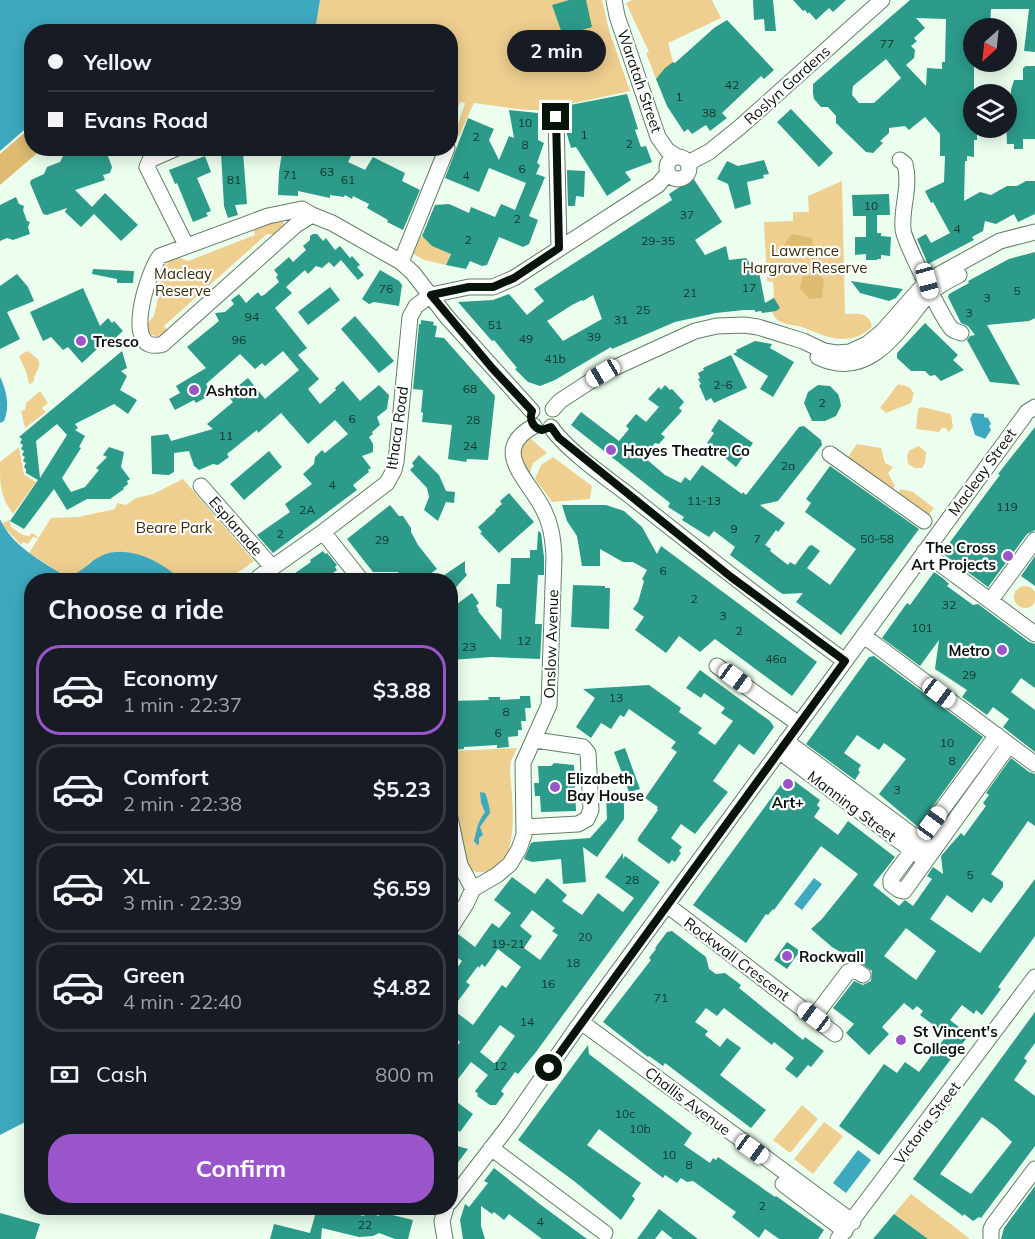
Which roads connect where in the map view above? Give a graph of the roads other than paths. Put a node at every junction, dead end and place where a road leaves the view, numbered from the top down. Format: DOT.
graph roads {
  1 [pos="614,0"];
  2 [pos="882,0"];
  3 [pos="556,117"];
  4 [pos="159,156"];
  5 [pos="444,156"];
  6 [pos="682,160"];
  7 [pos="900,160"];
  8 [pos="312,216"];
  9 [pos="1035,232"];
  10 [pos="1035,241"];
  11 [pos="186,245"];
  12 [pos="559,248"];
  13 [pos="401,262"];
  14 [pos="928,287"];
  15 [pos="431,295"];
  16 [pos="960,333"];
  17 [pos="553,409"];
  18 [pos="1031,410"];
  19 [pos="533,419"];
  20 [pos="551,427"];
  21 [pos="830,454"];
  22 [pos="201,486"];
  23 [pos="924,521"];
  24 [pos="323,532"];
  25 [pos="1035,540"];
  26 [pos="924,552"];
  27 [pos="272,567"];
  28 [pos="264,573"];
  29 [pos="355,573"];
  30 [pos="990,601"];
  31 [pos="1035,634"];
  32 [pos="864,636"];
  33 [pos="845,661"];
  34 [pos="717,666"];
  35 [pos="799,724"];
  36 [pos="535,740"];
  37 [pos="1003,740"];
  38 [pos="783,746"];
  39 [pos="1035,764"];
  40 [pos="524,827"];
  41 [pos="916,845"];
  42 [pos="458,856"];
  43 [pos="929,856"];
  44 [pos="473,890"];
  45 [pos="667,905"];
  46 [pos="458,916"];
  47 [pos="863,975"];
  48 [pos="1035,977"];
  49 [pos="814,1017"];
  50 [pos="579,1026"];
  51 [pos="835,1034"];
  52 [pos="491,1148"];
  53 [pos="1035,1168"];
  54 [pos="458,1191"];
  55 [pos="443,1215"];
  56 [pos="845,1231"];
  57 [pos="605,1233"];
  58 [pos="446,1239"];
  59 [pos="991,1239"];
  1 -- 6 [label="street, Waratah Street"];
  2 -- 6 [label="street, Roslyn Gardens"];
  3 -- 12 [label="street"];
  4 -- 11 [label="street"];
  5 -- 13 [label="street"];
  6 -- 12 [label="street, Roslyn Gardens"];
  7 -- 14 [label="street"];
  8 -- 11 [label="street"];
  8 -- 11 [label="street"];
  8 -- 13 [label="street"];
  9 -- 14 [label="street"];
  10 -- 14 [label="street"];
  12 -- 15 [label="street"];
  13 -- 15 [label="street"];
  14 -- 16 [label="street"];
  14 -- 17 [label="street"];
  15 -- 19 [label="street"];
  15 -- 24 [label="street, Ithaca Road"];
  17 -- 19 [label="street"];
  17 -- 20 [label="street"];
  18 -- 26 [label="street, Macleay Street"];
  19 -- 20 [label="street"];
  19 -- 36 [label="street, Onslow Avenue"];
  20 -- 33 [label="street"];
  21 -- 23 [label="street"];
  22 -- 27 [label="street, Esplanade"];
  24 -- 27 [label="street, Ithaca Road"];
  24 -- 29 [label="street"];
  25 -- 30 [label="street"];
  26 -- 30 [label="street"];
  26 -- 32 [label="street, Macleay Street"];
  27 -- 28 [label="street, Ithaca Road"];
  30 -- 31 [label="street"];
  32 -- 33 [label="street, Macleay Street"];
  32 -- 37 [label="street"];
  33 -- 35 [label="street, Macleay Street"];
  34 -- 35 [label="street"];
  35 -- 38 [label="street, Macleay Street"];
  36 -- 40 [label="street, Onslow Avenue"];
  36 -- 40 [label="street"];
  37 -- 39 [label="street"];
  37 -- 41 [label="street"];
  37 -- 43 [label="street"];
  38 -- 41 [label="street, Manning Street"];
  38 -- 45 [label="street, Macleay Street"];
  40 -- 44 [label="street, Onslow Avenue"];
  41 -- 43 [label="street, Manning Street"];
  41 -- 43 [label="street"];
  42 -- 44 [label="street"];
  44 -- 46 [label="street"];
  45 -- 49 [label="street, Rockwall Crescent"];
  45 -- 50 [label="street, Macleay Street"];
  47 -- 49 [label="street"];
  48 -- 56 [label="street, Victoria Street"];
  49 -- 51 [label="street, Rockwall Crescent"];
  50 -- 52 [label="street, Macleay Street"];
  50 -- 56 [label="street, Challis Avenue"];
  52 -- 54 [label="street, Macleay Street"];
  52 -- 57 [label="street"];
  53 -- 59 [label="street"];
  55 -- 58 [label="street"];
}
